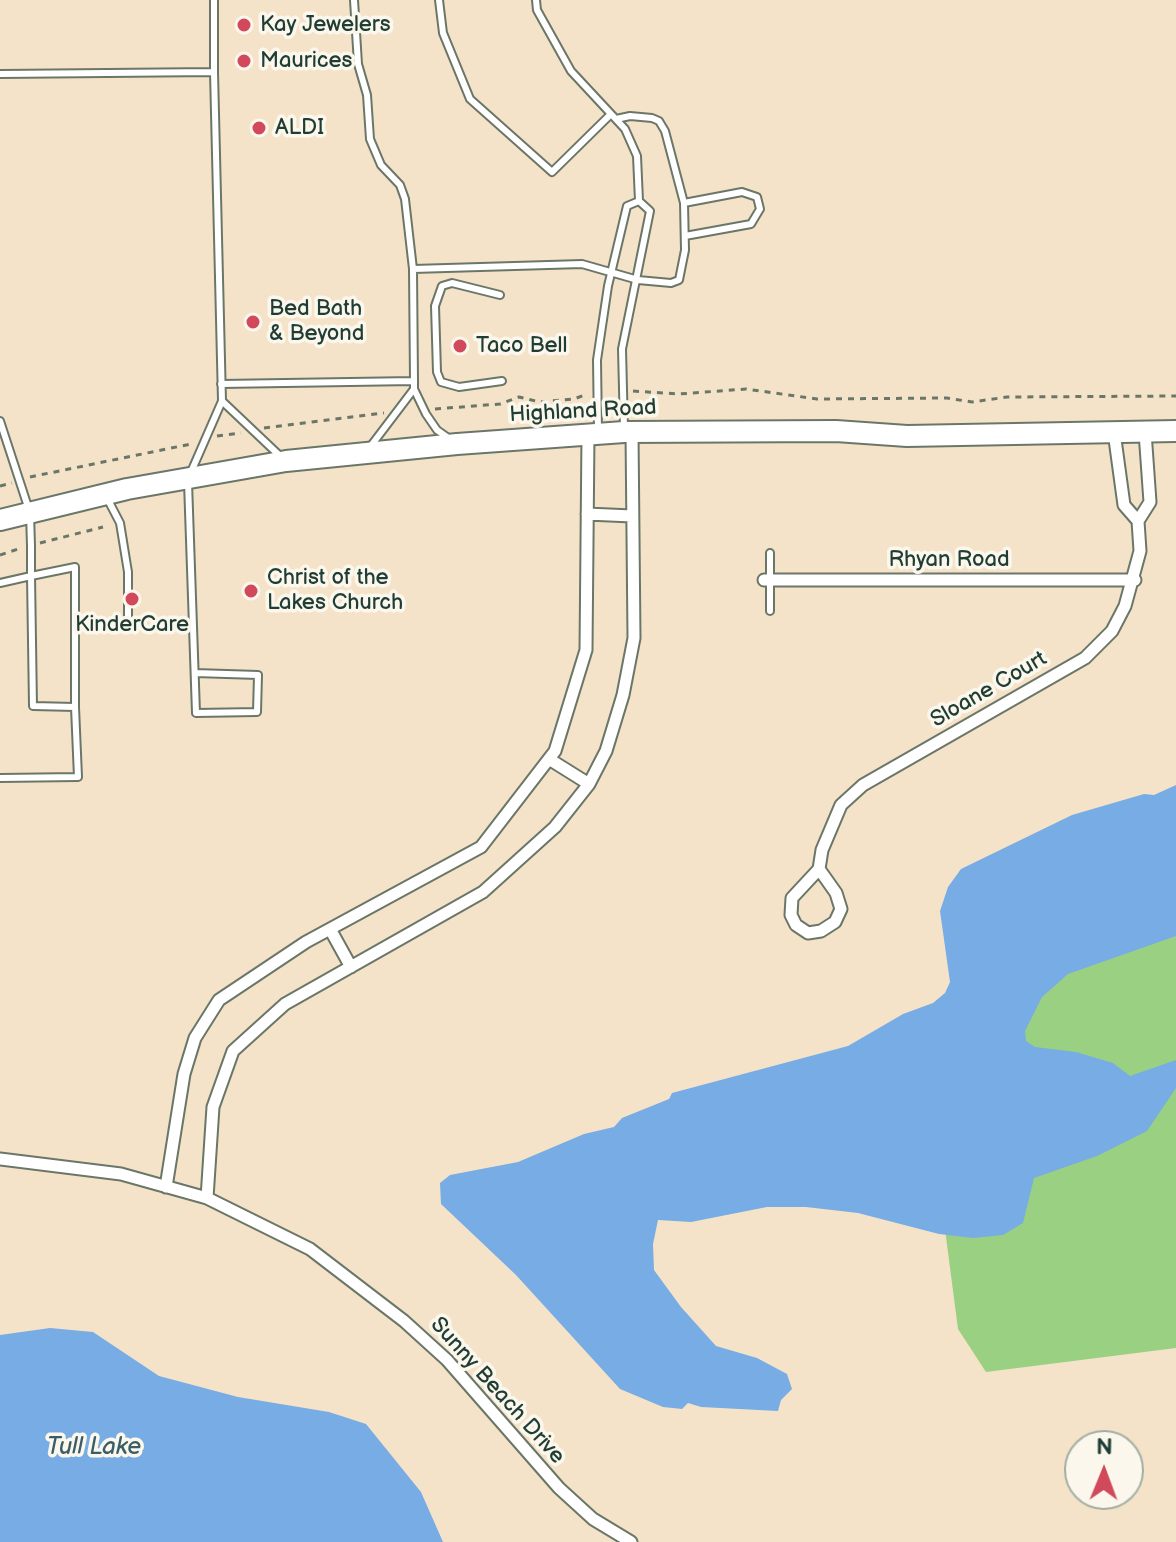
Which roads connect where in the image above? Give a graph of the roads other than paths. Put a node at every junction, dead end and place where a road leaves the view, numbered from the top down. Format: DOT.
graph roads {
  1 [pos="214,0"];
  2 [pos="354,0"];
  3 [pos="439,0"];
  4 [pos="536,0"];
  5 [pos="214,72"];
  6 [pos="0,74"];
  7 [pos="613,117"];
  8 [pos="639,201"];
  9 [pos="684,203"];
  10 [pos="685,236"];
  11 [pos="413,269"];
  12 [pos="611,274"];
  13 [pos="638,280"];
  14 [pos="500,295"];
  15 [pos="502,381"];
  16 [pos="221,384"];
  17 [pos="414,385"];
  18 [pos="222,401"];
  19 [pos="0,421"];
  20 [pos="1176,431"];
  21 [pos="628,432"];
  22 [pos="1114,432"];
  23 [pos="1145,432"];
  24 [pos="593,434"];
  25 [pos="457,444"];
  26 [pos="366,451"];
  27 [pos="286,461"];
  28 [pos="187,479"];
  29 [pos="105,495"];
  30 [pos="30,513"];
  31 [pos="587,514"];
  32 [pos="632,516"];
  33 [pos="3,517"];
  34 [pos="1138,521"];
  35 [pos="770,553"];
  36 [pos="31,576"];
  37 [pos="767,580"];
  38 [pos="1135,580"];
  39 [pos="0,583"];
  40 [pos="770,611"];
  41 [pos="128,628"];
  42 [pos="195,673"];
  43 [pos="75,707"];
  44 [pos="549,759"];
  45 [pos="0,778"];
  46 [pos="589,784"];
  47 [pos="819,869"];
  48 [pos="330,929"];
  49 [pos="351,967"];
  50 [pos="0,1159"];
  51 [pos="166,1187"];
  52 [pos="207,1198"];
  53 [pos="631,1542"];
  1 -- 5 [label="lane"];
  2 -- 11 [label="lane"];
  3 -- 7 [label="lane"];
  4 -- 7 [label="lane"];
  5 -- 6 [label="lane"];
  5 -- 16 [label="lane"];
  7 -- 8 [label="lane"];
  7 -- 9 [label="lane"];
  8 -- 12 [label="lane"];
  8 -- 13 [label="lane"];
  9 -- 10 [label="lane"];
  9 -- 10 [label="lane"];
  10 -- 13 [label="lane"];
  11 -- 12 [label="lane"];
  11 -- 17 [label="lane"];
  12 -- 13 [label="lane"];
  12 -- 24 [label="lane"];
  13 -- 21 [label="lane"];
  14 -- 15 [label="lane"];
  16 -- 17 [label="lane"];
  16 -- 18 [label="lane"];
  17 -- 25 [label="lane"];
  17 -- 26 [label="lane"];
  18 -- 27 [label="lane"];
  18 -- 28 [label="lane"];
  19 -- 30 [label="lane"];
  20 -- 23 [label="highway, Highland Road"];
  21 -- 22 [label="highway, Highland Road"];
  21 -- 24 [label="highway, Highland Road"];
  21 -- 32 [label="street"];
  22 -- 23 [label="highway, Highland Road"];
  22 -- 34 [label="street, Sloane Court"];
  23 -- 34 [label="street, Sloane Court"];
  24 -- 25 [label="highway, Highland Road"];
  24 -- 31 [label="street"];
  25 -- 26 [label="highway, Highland Road"];
  26 -- 27 [label="highway, Highland Road"];
  27 -- 28 [label="highway, Highland Road"];
  28 -- 29 [label="highway, Highland Road"];
  28 -- 42 [label="lane"];
  29 -- 30 [label="highway, Highland Road"];
  29 -- 41 [label="lane"];
  30 -- 33 [label="highway, Highland Road"];
  30 -- 36 [label="lane"];
  31 -- 32 [label="street"];
  31 -- 44 [label="street"];
  32 -- 46 [label="street"];
  34 -- 38 [label="street, Sloane Court"];
  35 -- 37 [label="lane"];
  36 -- 39 [label="lane"];
  36 -- 43 [label="lane"];
  36 -- 43 [label="lane"];
  37 -- 38 [label="street, Rhyan Road"];
  37 -- 40 [label="lane"];
  38 -- 47 [label="street, Sloane Court"];
  42 -- 42 [label="lane"];
  43 -- 45 [label="lane"];
  44 -- 46 [label="street"];
  44 -- 48 [label="street"];
  46 -- 49 [label="street"];
  47 -- 47 [label="street, Sloane Court"];
  48 -- 49 [label="street"];
  48 -- 51 [label="street"];
  49 -- 52 [label="street"];
  50 -- 51 [label="street, Sunny Beach Drive"];
  51 -- 52 [label="street, Sunny Beach Drive"];
  52 -- 53 [label="street, Sunny Beach Drive"];
}
